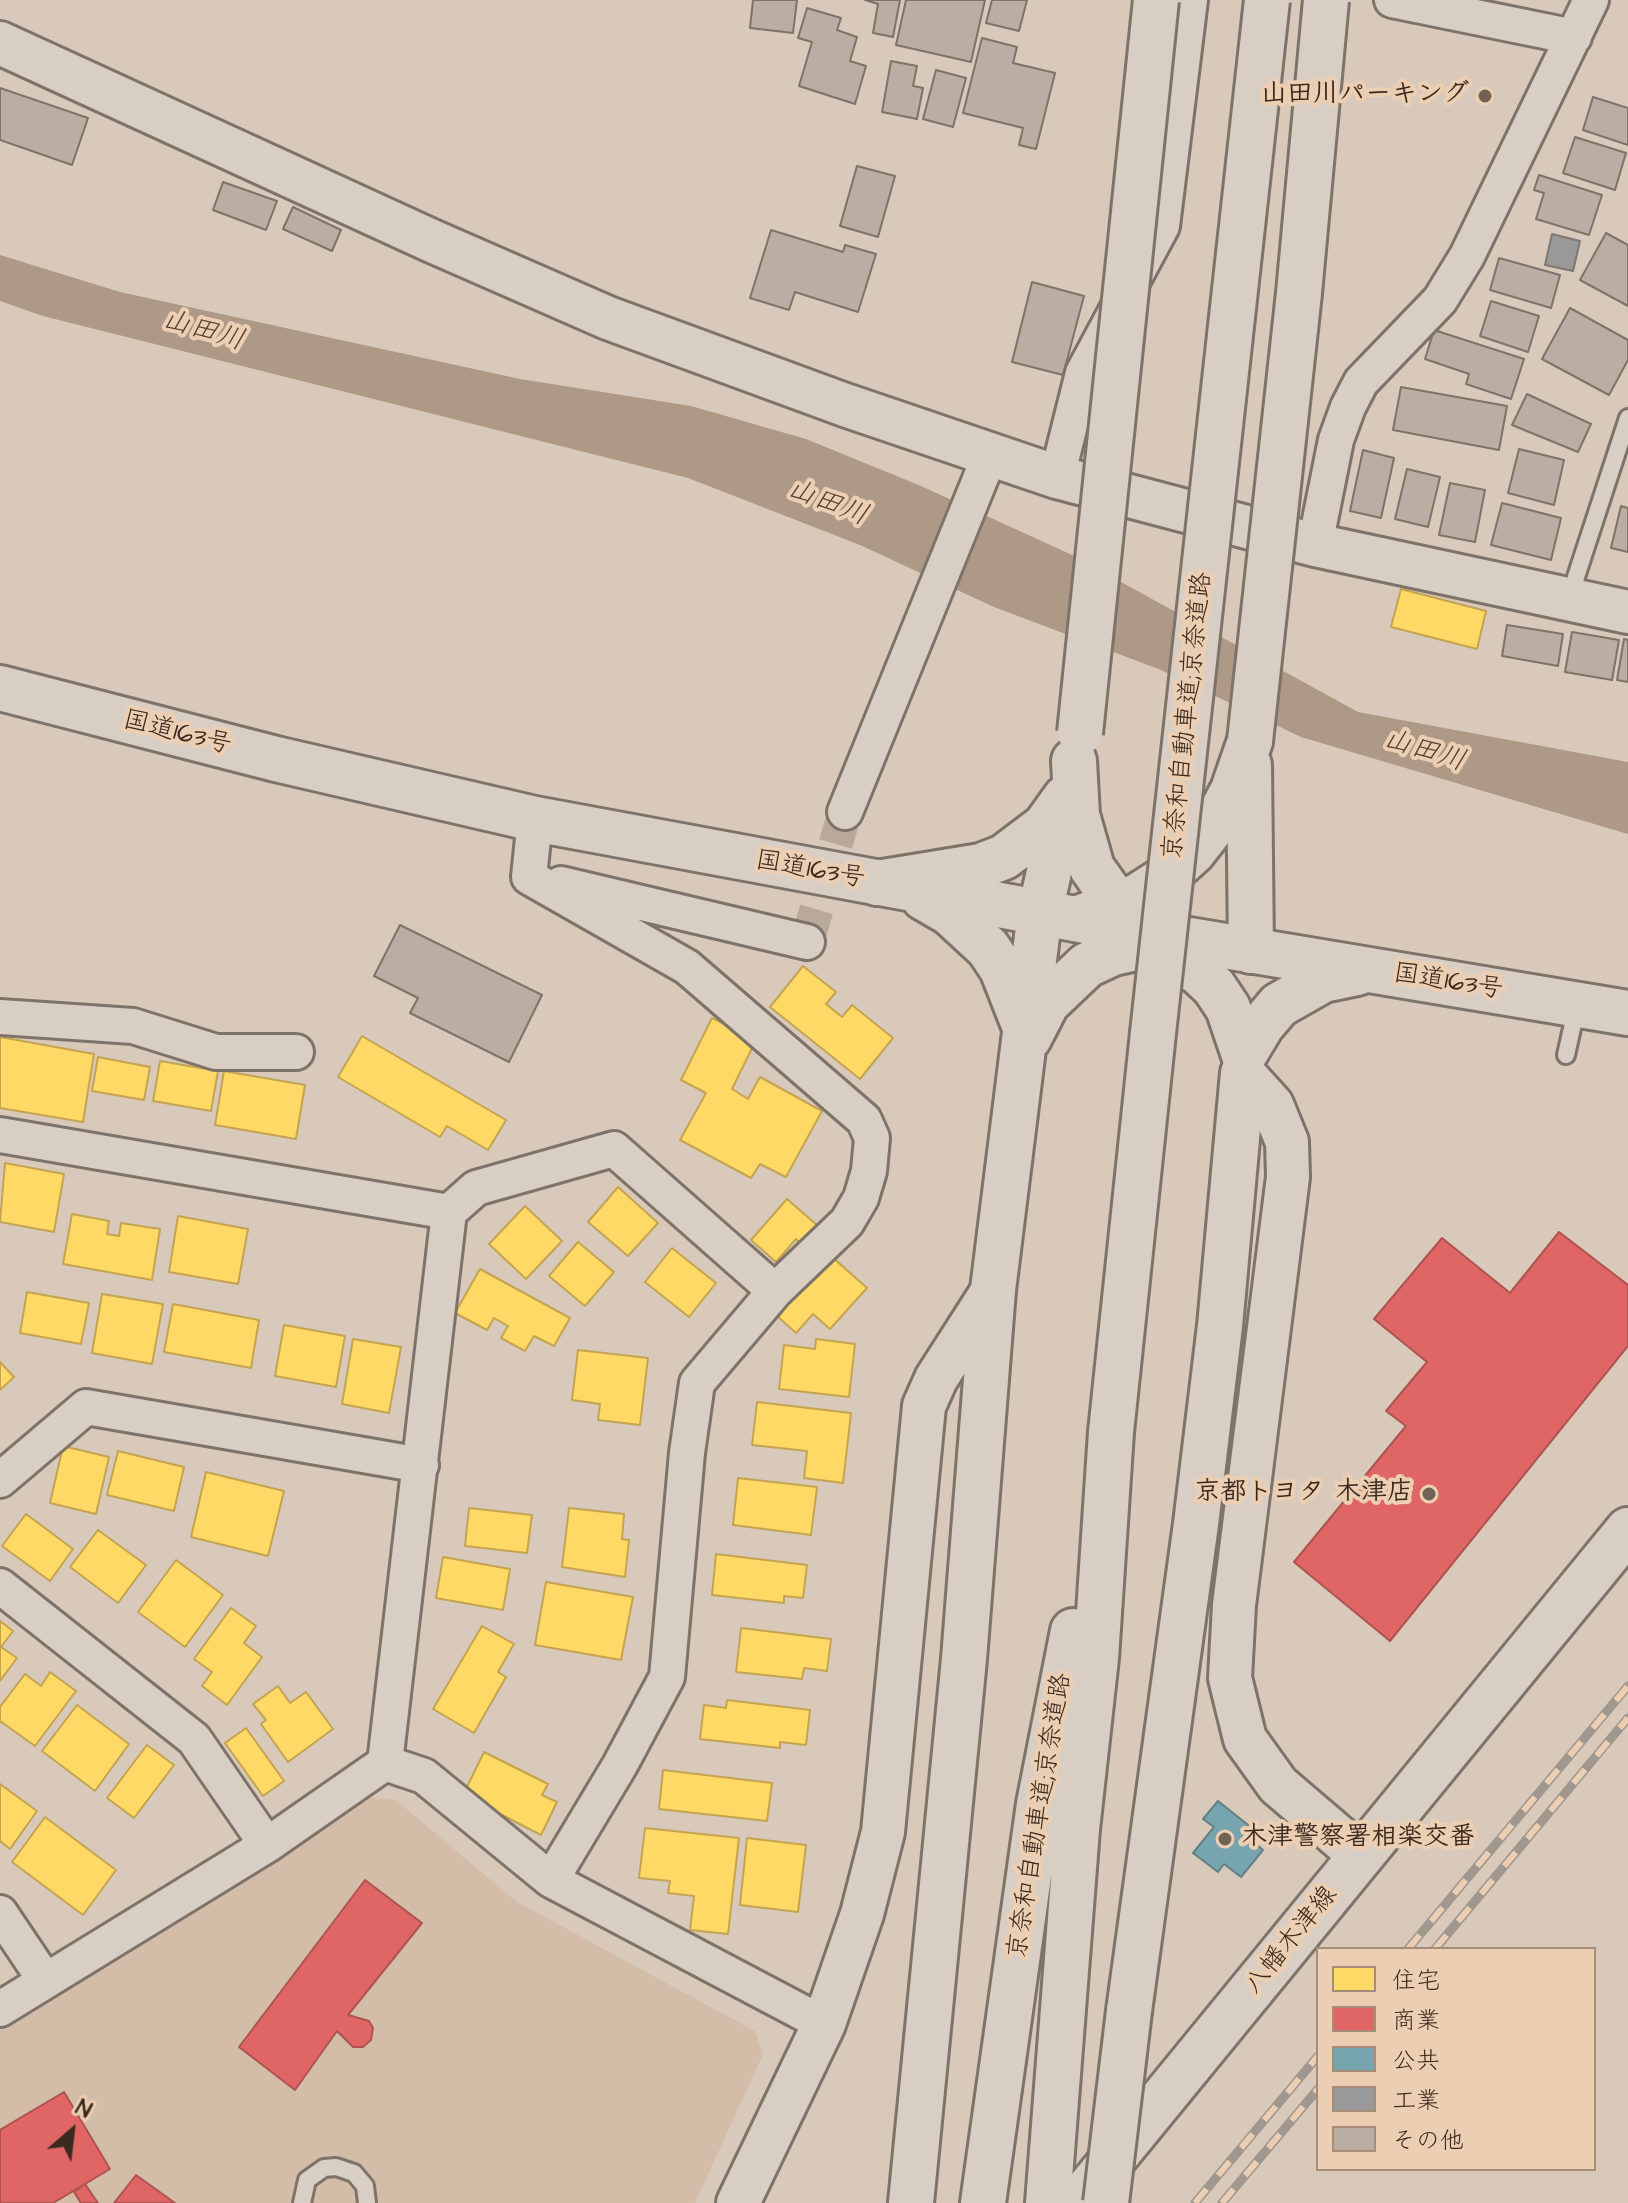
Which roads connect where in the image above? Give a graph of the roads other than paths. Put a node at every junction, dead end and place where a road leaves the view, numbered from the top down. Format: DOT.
graph roads {
  1 [pos="1156,0"];
  2 [pos="1190,0"];
  3 [pos="1267,0"];
  4 [pos="1326,0"];
  5 [pos="1392,0"];
  6 [pos="1591,0"];
  7 [pos="1574,37"];
  8 [pos="0,43"];
  9 [pos="1628,418"];
  10 [pos="985,471"];
  11 [pos="1057,477"];
  12 [pos="1315,545"];
  13 [pos="1572,599"];
  14 [pos="1628,612"];
  15 [pos="0,688"];
  16 [pos="1073,764"];
  17 [pos="845,812"];
  18 [pos="535,819"];
  19 [pos="1232,827"];
  20 [pos="529,877"];
  21 [pos="890,885"];
  22 [pos="1113,923"];
  23 [pos="807,942"];
  24 [pos="1251,951"];
  25 [pos="1379,972"];
  26 [pos="1577,1005"];
  27 [pos="1628,1013"];
  28 [pos="0,1017"];
  29 [pos="1023,1045"];
  30 [pos="296,1052"];
  31 [pos="1566,1055"];
  32 [pos="1244,1064"];
  33 [pos="0,1135"];
  34 [pos="449,1212"];
  35 [pos="993,1290"];
  36 [pos="775,1291"];
  37 [pos="1111,1432"];
  38 [pos="421,1465"];
  39 [pos="0,1480"];
  40 [pos="1628,1530"];
  41 [pos="0,1586"];
  42 [pos="385,1763"];
  43 [pos="267,1845"];
  44 [pos="1361,1856"];
  45 [pos="551,1880"];
  46 [pos="0,1913"];
  47 [pos="45,1980"];
  48 [pos="0,2009"];
  49 [pos="824,2024"];
  50 [pos="985,2190"];
  51 [pos="302,2203"];
  52 [pos="367,2203"];
  53 [pos="738,2203"];
  54 [pos="911,2203"];
  55 [pos="1048,2203"];
  56 [pos="1077,2203"];
  57 [pos="1106,2203"];
  1 -- 16 [label="main road, bridge"];
  2 -- 11 [label="street"];
  3 -- 37 [label="main road, 京奈和自動車道;京奈道路, bridge"];
  4 -- 19 [label="main road, bridge"];
  5 -- 7 [label="street"];
  6 -- 7 [label="street"];
  7 -- 12 [label="street"];
  8 -- 10 [label="street"];
  9 -- 13 [label="lane"];
  10 -- 11 [label="street"];
  10 -- 17 [label="street"];
  11 -- 12 [label="street"];
  12 -- 13 [label="street"];
  13 -- 14 [label="street"];
  15 -- 18 [label="main road, 国道163号"];
  16 -- 21 [label="main road"];
  16 -- 22 [label="main road"];
  16 -- 22 [label="main road"];
  18 -- 20 [label="street"];
  18 -- 21 [label="main road, 国道163号"];
  19 -- 22 [label="main road"];
  19 -- 24 [label="main road"];
  20 -- 23 [label="street"];
  20 -- 36 [label="street"];
  21 -- 22 [label="main road, 国道163号"];
  21 -- 29 [label="main road"];
  22 -- 24 [label="main road, 国道163号"];
  22 -- 29 [label="main road"];
  22 -- 29 [label="main road"];
  22 -- 32 [label="main road"];
  24 -- 25 [label="main road, 国道163号"];
  24 -- 32 [label="main road"];
  25 -- 26 [label="main road, 国道163号"];
  25 -- 32 [label="main road"];
  26 -- 27 [label="main road, 国道163号"];
  26 -- 31 [label="lane"];
  28 -- 30 [label="street"];
  29 -- 35 [label="main road"];
  32 -- 44 [label="street"];
  32 -- 57 [label="main road, bridge"];
  33 -- 34 [label="street"];
  34 -- 36 [label="street"];
  34 -- 38 [label="street"];
  35 -- 49 [label="street"];
  35 -- 54 [label="main road"];
  36 -- 45 [label="street"];
  37 -- 50 [label="main road, 京奈和自動車道;京奈道路"];
  37 -- 55 [label="main road, 京奈和自動車道;京奈道路"];
  38 -- 39 [label="street"];
  38 -- 42 [label="street"];
  40 -- 44 [label="main road, 八幡木津線"];
  41 -- 43 [label="street"];
  42 -- 43 [label="street"];
  42 -- 45 [label="street"];
  43 -- 47 [label="street"];
  44 -- 56 [label="main road, 八幡木津線"];
  45 -- 49 [label="street"];
  46 -- 47 [label="street"];
  47 -- 48 [label="street"];
  49 -- 53 [label="street"];
  51 -- 52 [label="lane"];
}
